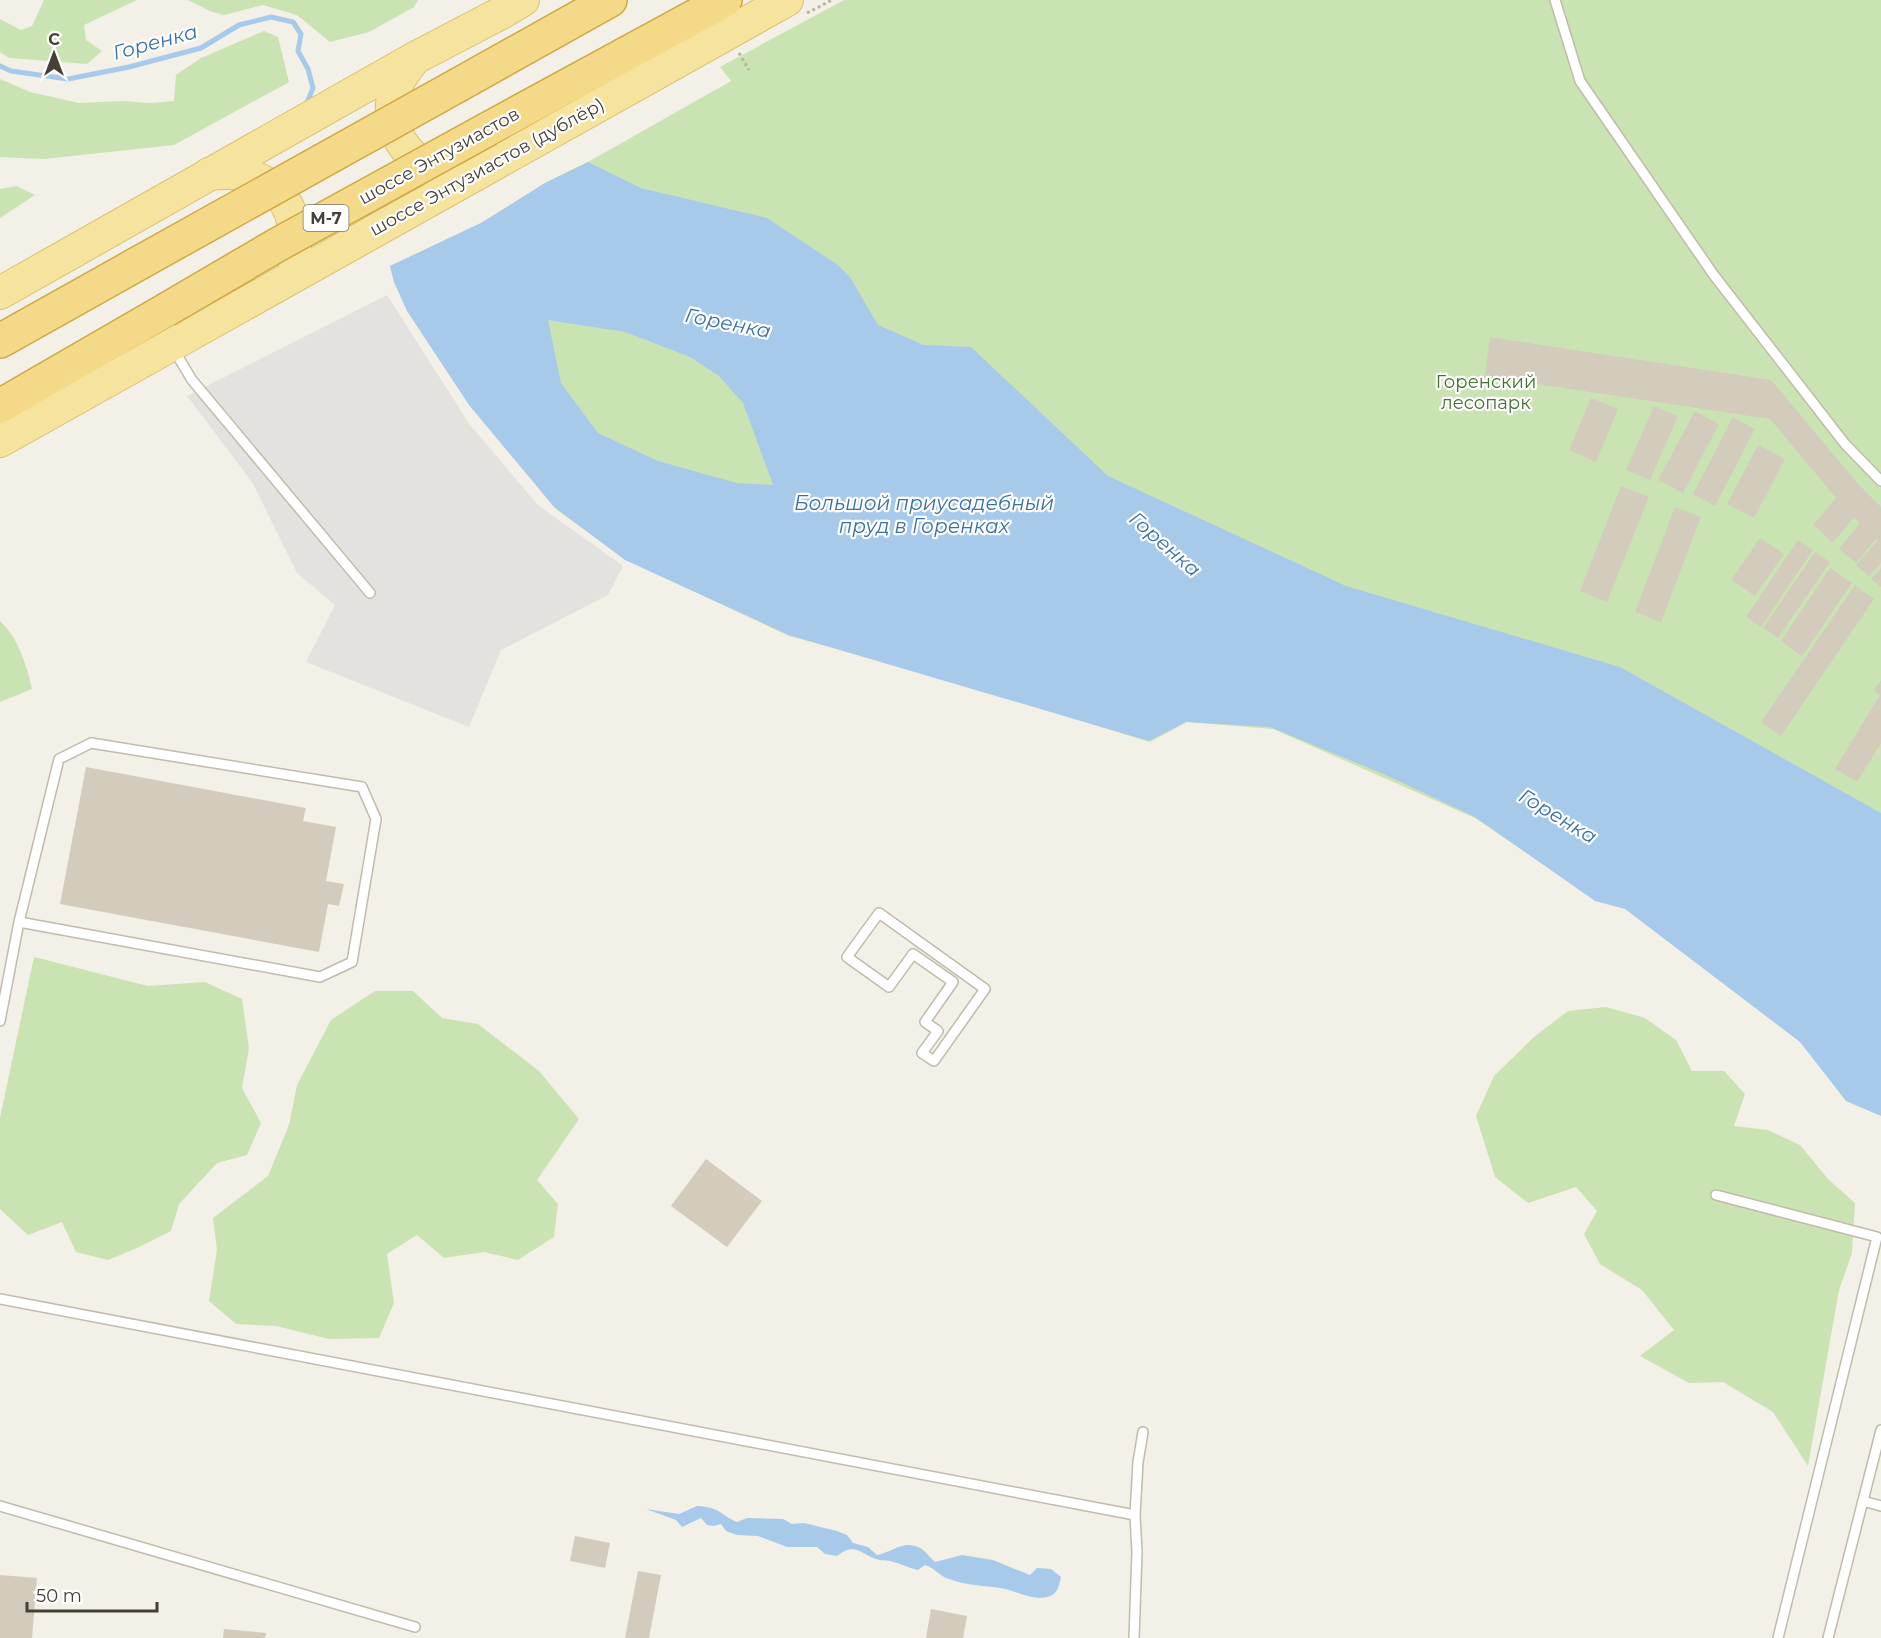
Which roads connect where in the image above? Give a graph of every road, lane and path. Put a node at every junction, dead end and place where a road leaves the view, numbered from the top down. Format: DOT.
graph roads {
  1 [pos="523,0"];
  2 [pos="610,0"];
  3 [pos="725,0"];
  4 [pos="787,0"];
  5 [pos="1555,0"];
  6 [pos="739,51"];
  7 [pos="415,58"];
  8 [pos="749,70"];
  9 [pos="480,171"];
  10 [pos="208,174"];
  11 [pos="278,285"];
  12 [pos="0,293"];
  13 [pos="0,341"];
  14 [pos="171,345"];
  15 [pos="0,406"];
  16 [pos="0,441"];
  17 [pos="1881,480"];
  18 [pos="370,593"];
  19 [pos="879,913"];
  20 [pos="19,922"];
  21 [pos="0,1021"];
  22 [pos="1716,1196"];
  23 [pos="0,1299"];
  24 [pos="1881,1430"];
  25 [pos="1143,1432"];
  26 [pos="1863,1501"];
  27 [pos="0,1506"];
  28 [pos="1881,1506"];
  29 [pos="1135,1515"];
  30 [pos="415,1627"];
  31 [pos="1134,1638"];
  32 [pos="1778,1638"];
  33 [pos="1828,1638"];
  1 -- 7 [label="main road"];
  2 -- 13 [label="highway, bridge"];
  3 -- 15 [label="highway, шоссе Энтузиастов / М-7, bridge"];
  4 -- 9 [label="main road, шоссе Энтузиастов (дублёр)"];
  5 -- 17 [label="lane"];
  6 -- 8 [label="path"];
  7 -- 9 [label="main road"];
  7 -- 10 [label="main road"];
  9 -- 11 [label="main road, шоссе Энтузиастов (дублёр)"];
  10 -- 11 [label="main road"];
  10 -- 12 [label="main road"];
  11 -- 14 [label="main road, шоссе Энтузиастов (дублёр)"];
  14 -- 16 [label="main road, шоссе Энтузиастов (дублёр)"];
  14 -- 18 [label="lane"];
  19 -- 19 [label="lane"];
  20 -- 20 [label="lane"];
  20 -- 21 [label="lane"];
  22 -- 32 [label="lane"];
  23 -- 29 [label="lane"];
  24 -- 26 [label="lane"];
  25 -- 29 [label="lane"];
  26 -- 28 [label="lane"];
  26 -- 33 [label="lane"];
  27 -- 30 [label="lane"];
  29 -- 31 [label="lane"];
}
